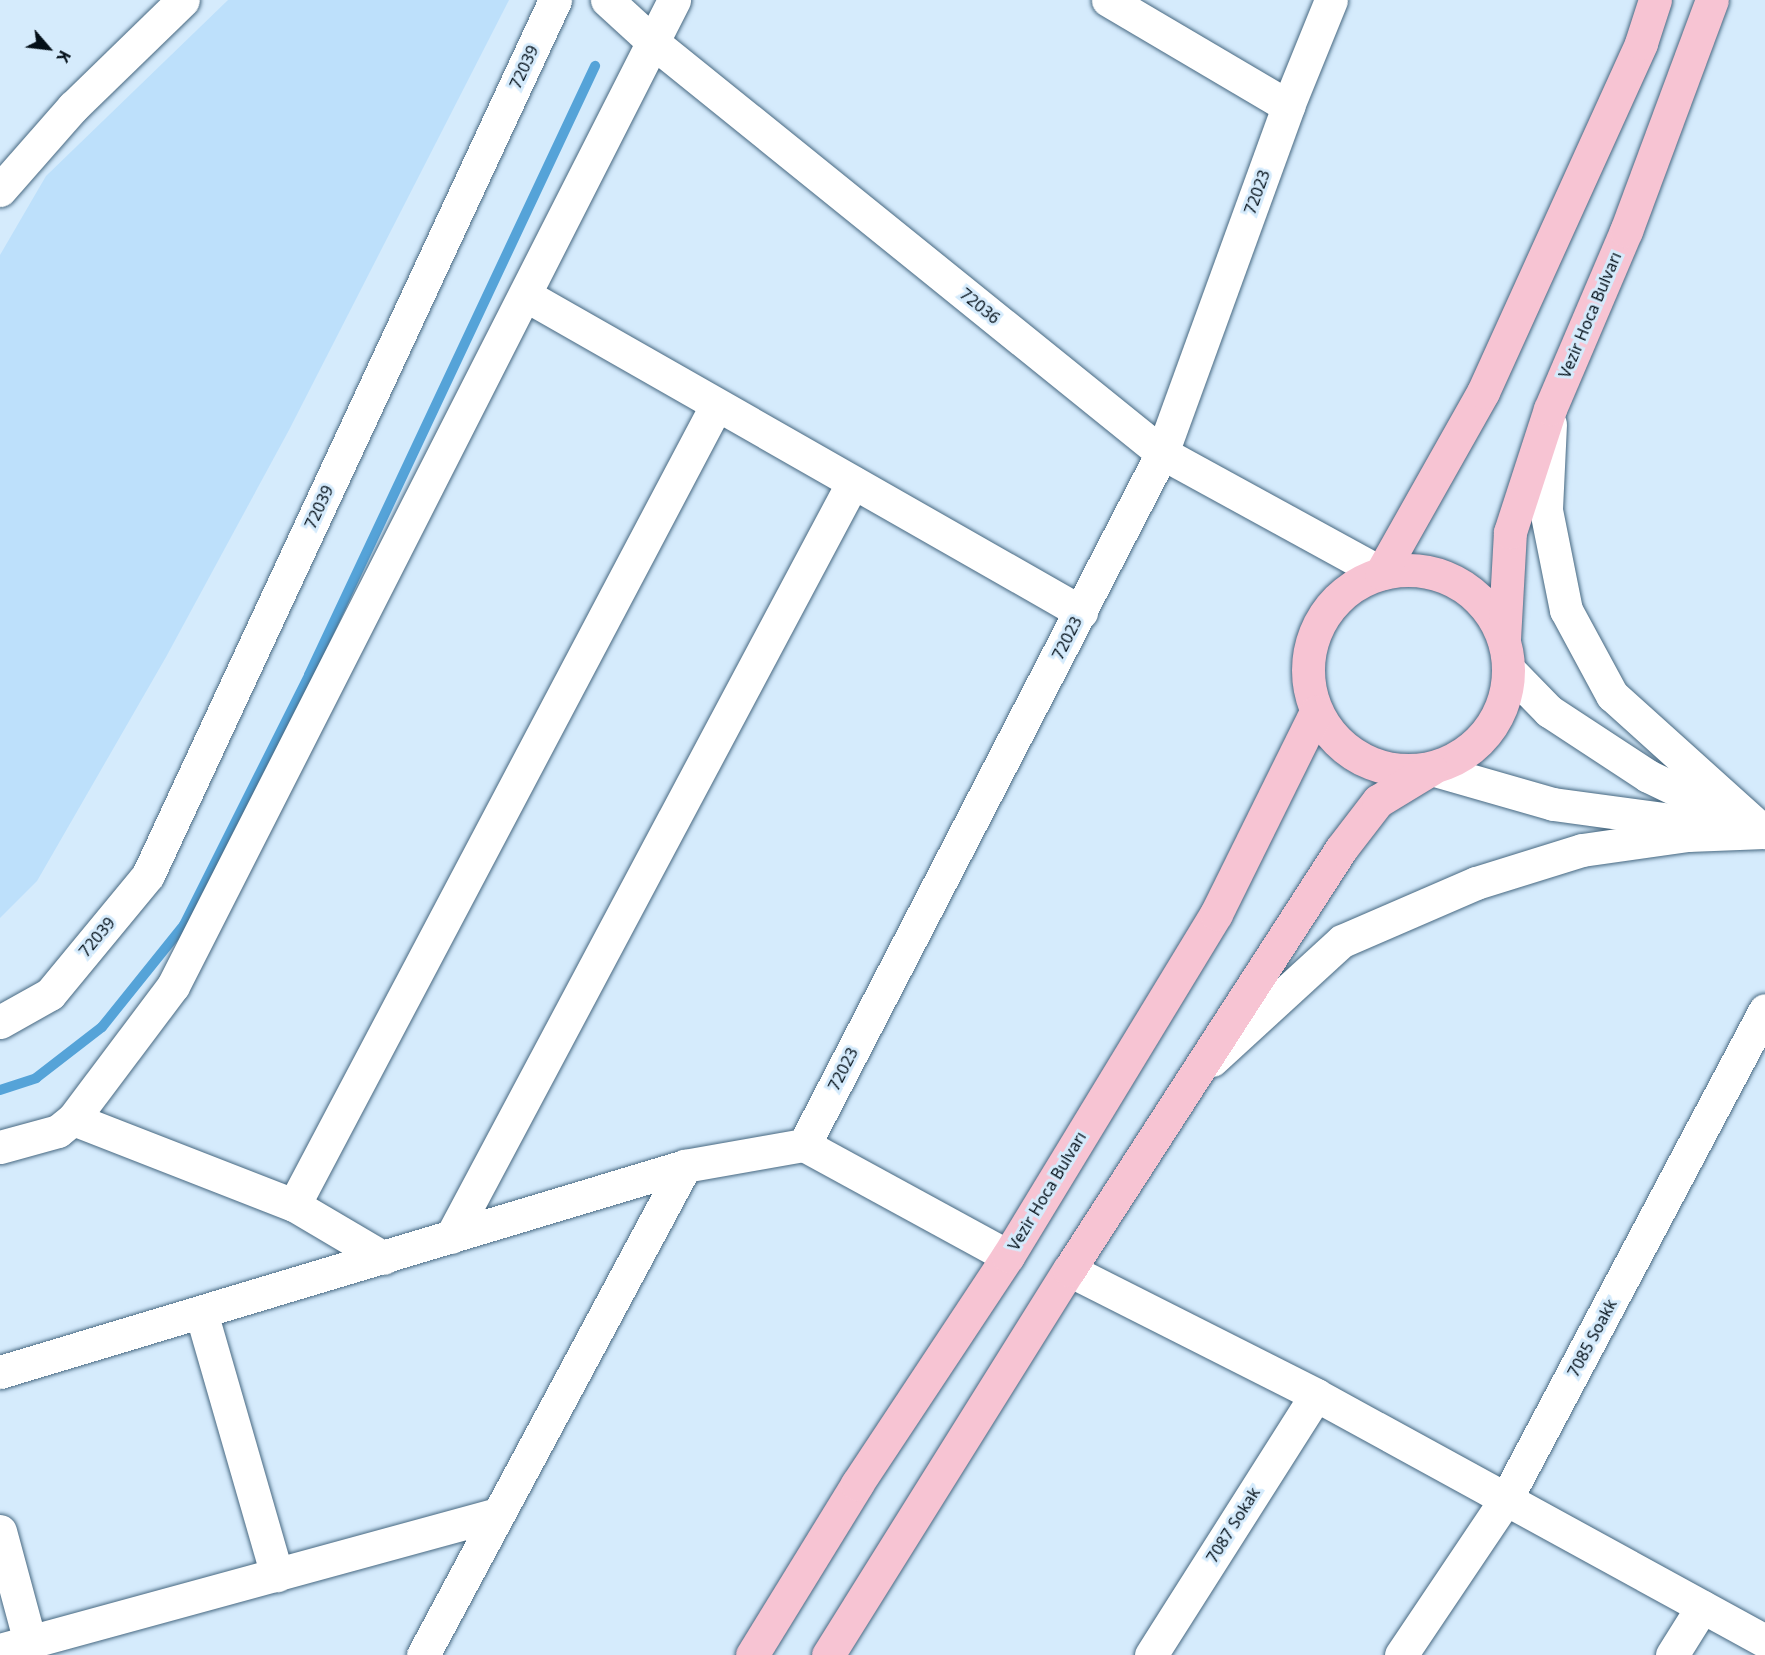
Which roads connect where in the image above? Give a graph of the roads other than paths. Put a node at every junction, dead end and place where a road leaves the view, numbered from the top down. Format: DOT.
graph roads {
  1 [pos="183,0"];
  2 [pos="555,0"];
  3 [pos="607,0"];
  4 [pos="674,0"];
  5 [pos="1108,0"];
  6 [pos="1331,0"];
  7 [pos="1655,0"];
  8 [pos="1712,0"];
  9 [pos="654,43"];
  10 [pos="1288,106"];
  11 [pos="0,190"];
  12 [pos="526,296"];
  13 [pos="716,406"];
  14 [pos="1550,409"];
  15 [pos="1162,453"];
  16 [pos="853,482"];
  17 [pos="1381,573"];
  18 [pos="1081,612"];
  19 [pos="1506,654"];
  20 [pos="1316,712"];
  21 [pos="1431,769"];
  22 [pos="1765,832"];
  23 [pos="1765,1010"];
  24 [pos="0,1022"];
  25 [pos="1192,1079"];
  26 [pos="73,1119"];
  27 [pos="804,1145"];
  28 [pos="0,1147"];
  29 [pos="685,1166"];
  30 [pos="294,1205"];
  31 [pos="451,1237"];
  32 [pos="1008,1256"];
  33 [pos="384,1258"];
  34 [pos="1069,1270"];
  35 [pos="201,1312"];
  36 [pos="0,1372"];
  37 [pos="1316,1395"];
  38 [pos="1506,1499"];
  39 [pos="497,1514"];
  40 [pos="0,1531"];
  41 [pos="277,1575"];
  42 [pos="1702,1607"];
  43 [pos="1765,1641"];
  44 [pos="15,1646"];
  45 [pos="423,1655"];
  46 [pos="752,1655"];
  47 [pos="828,1655"];
  48 [pos="1151,1655"];
  49 [pos="1401,1655"];
  50 [pos="1672,1655"];
  1 -- 11 [label="street"];
  2 -- 24 [label="street, 72039"];
  3 -- 9 [label="street, 72036"];
  4 -- 9 [label="street"];
  5 -- 10 [label="street"];
  6 -- 10 [label="street, 72023"];
  7 -- 17 [label="main road"];
  8 -- 14 [label="main road, Vezir Hoca Bulvarı"];
  9 -- 12 [label="street"];
  9 -- 15 [label="street, 72036"];
  10 -- 15 [label="street, 72023"];
  12 -- 13 [label="street"];
  12 -- 26 [label="street"];
  13 -- 16 [label="street"];
  13 -- 30 [label="street"];
  14 -- 19 [label="main road, Vezir Hoca Bulvarı"];
  14 -- 22 [label="street"];
  15 -- 17 [label="street, 72036"];
  15 -- 18 [label="street, 72023"];
  16 -- 18 [label="street"];
  16 -- 31 [label="street"];
  17 -- 19 [label="main road"];
  17 -- 20 [label="main road"];
  18 -- 27 [label="street, 72023"];
  19 -- 21 [label="main road"];
  19 -- 22 [label="street"];
  20 -- 21 [label="main road"];
  20 -- 32 [label="main road, Vezir Hoca Bulvarı"];
  21 -- 22 [label="street"];
  21 -- 25 [label="main road"];
  22 -- 25 [label="street"];
  23 -- 38 [label="street, 7085 Soakk"];
  25 -- 34 [label="main road"];
  26 -- 28 [label="street"];
  26 -- 30 [label="street"];
  27 -- 29 [label="street"];
  27 -- 32 [label="street"];
  29 -- 31 [label="street"];
  29 -- 39 [label="street"];
  30 -- 33 [label="street"];
  31 -- 33 [label="street"];
  32 -- 46 [label="main road, Vezir Hoca Bulvarı"];
  33 -- 35 [label="street"];
  34 -- 37 [label="street"];
  34 -- 47 [label="main road"];
  35 -- 36 [label="street"];
  35 -- 41 [label="street"];
  37 -- 38 [label="street"];
  37 -- 48 [label="street, 7087 Sokak"];
  38 -- 42 [label="street"];
  38 -- 49 [label="street, 7085 Soakk"];
  39 -- 41 [label="street"];
  39 -- 45 [label="street"];
  40 -- 44 [label="street"];
  41 -- 44 [label="street"];
  42 -- 43 [label="street"];
  42 -- 50 [label="street"];
}
